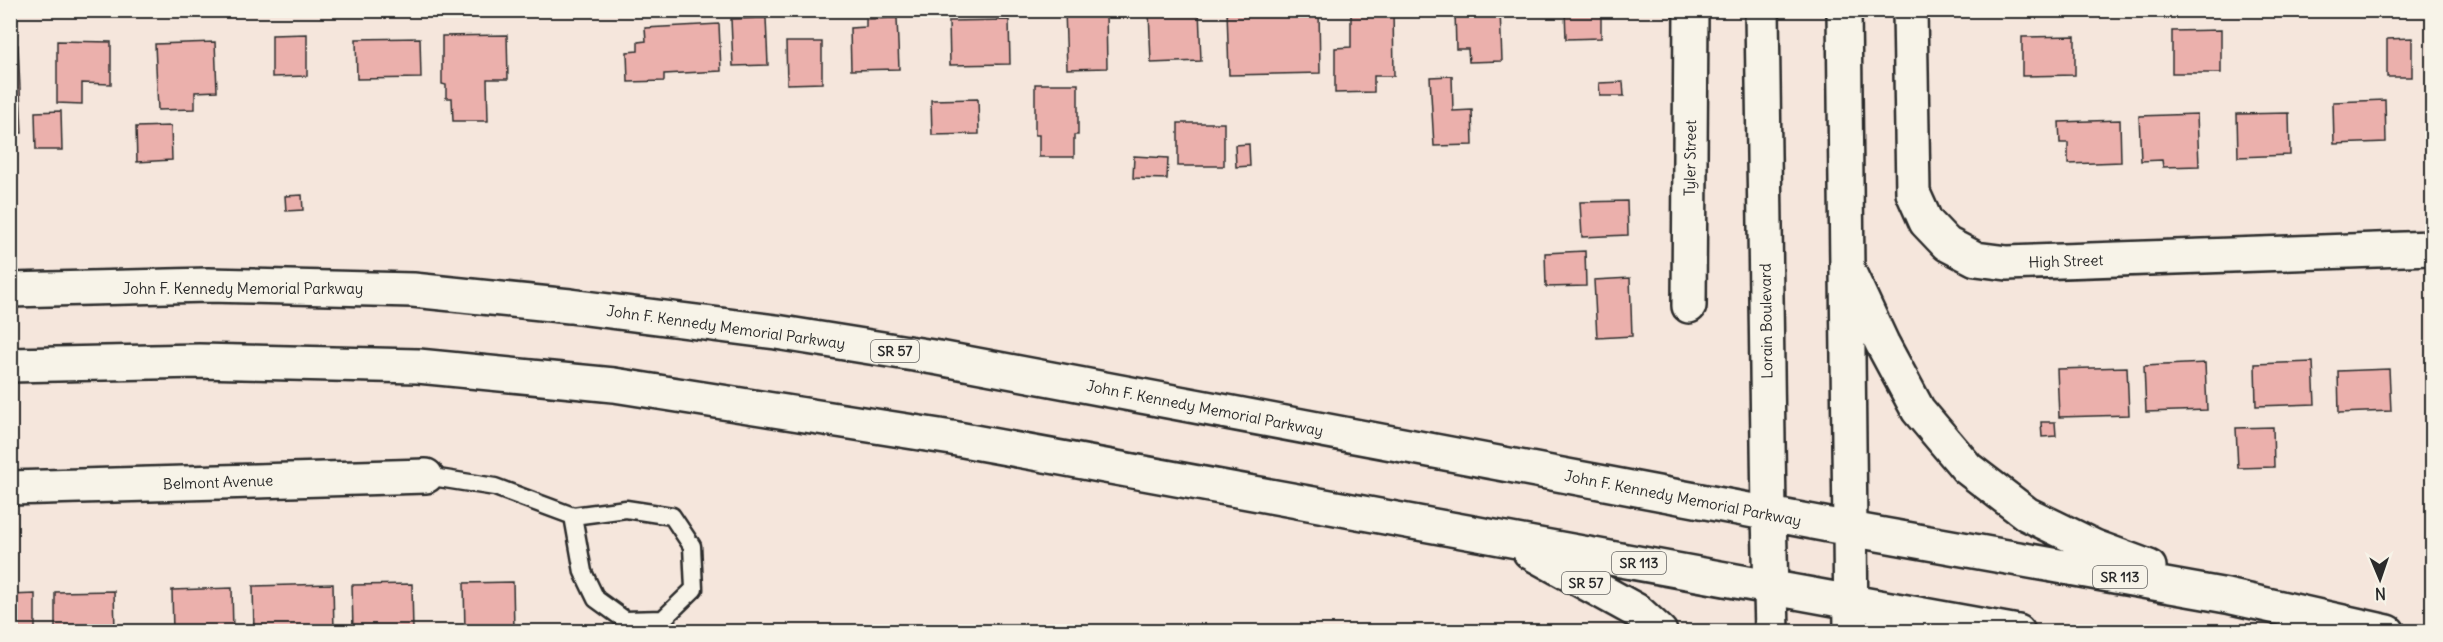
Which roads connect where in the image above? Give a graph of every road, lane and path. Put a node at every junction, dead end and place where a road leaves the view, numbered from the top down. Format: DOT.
graph roads {
  1 [pos="1691,10"];
  2 [pos="1762,10"];
  3 [pos="1844,10"];
  4 [pos="1910,10"];
  5 [pos="2433,248"];
  6 [pos="1847,268"];
  7 [pos="10,290"];
  8 [pos="1689,306"];
  9 [pos="10,365"];
  10 [pos="426,477"];
  11 [pos="10,488"];
  12 [pos="1769,514"];
  13 [pos="573,516"];
  14 [pos="1850,529"];
  15 [pos="1508,539"];
  16 [pos="1770,587"];
  17 [pos="2227,597"];
  18 [pos="1851,617"];
  19 [pos="1660,632"];
  20 [pos="1772,632"];
  21 [pos="2018,632"];
  22 [pos="2388,632"];
  1 -- 8 [label="main road, Tyler Street"];
  2 -- 12 [label="main road, Lorain Boulevard"];
  3 -- 6 [label="main road"];
  4 -- 5 [label="main road, High Street"];
  6 -- 14 [label="main road"];
  6 -- 17 [label="main road"];
  7 -- 12 [label="main road, John F. Kennedy Memorial Parkway / SR 57"];
  9 -- 15 [label="main road, SR 57"];
  10 -- 11 [label="main road, Belmont Avenue"];
  10 -- 13 [label="lane"];
  12 -- 14 [label="main road, John F. Kennedy Memorial Parkway / SR 57"];
  12 -- 16 [label="main road, Lorain Boulevard"];
  13 -- 13 [label="lane"];
  14 -- 17 [label="main road, John F. Kennedy Memorial Parkway / SR 113"];
  14 -- 18 [label="main road"];
  15 -- 16 [label="main road, SR 113"];
  15 -- 19 [label="main road, SR 57"];
  16 -- 18 [label="main road, SR 113"];
  16 -- 20 [label="main road, Lorain Boulevard"];
  17 -- 22 [label="main road, John F. Kennedy Memorial Parkway / SR 113"];
  18 -- 21 [label="main road, SR 113"];
}
